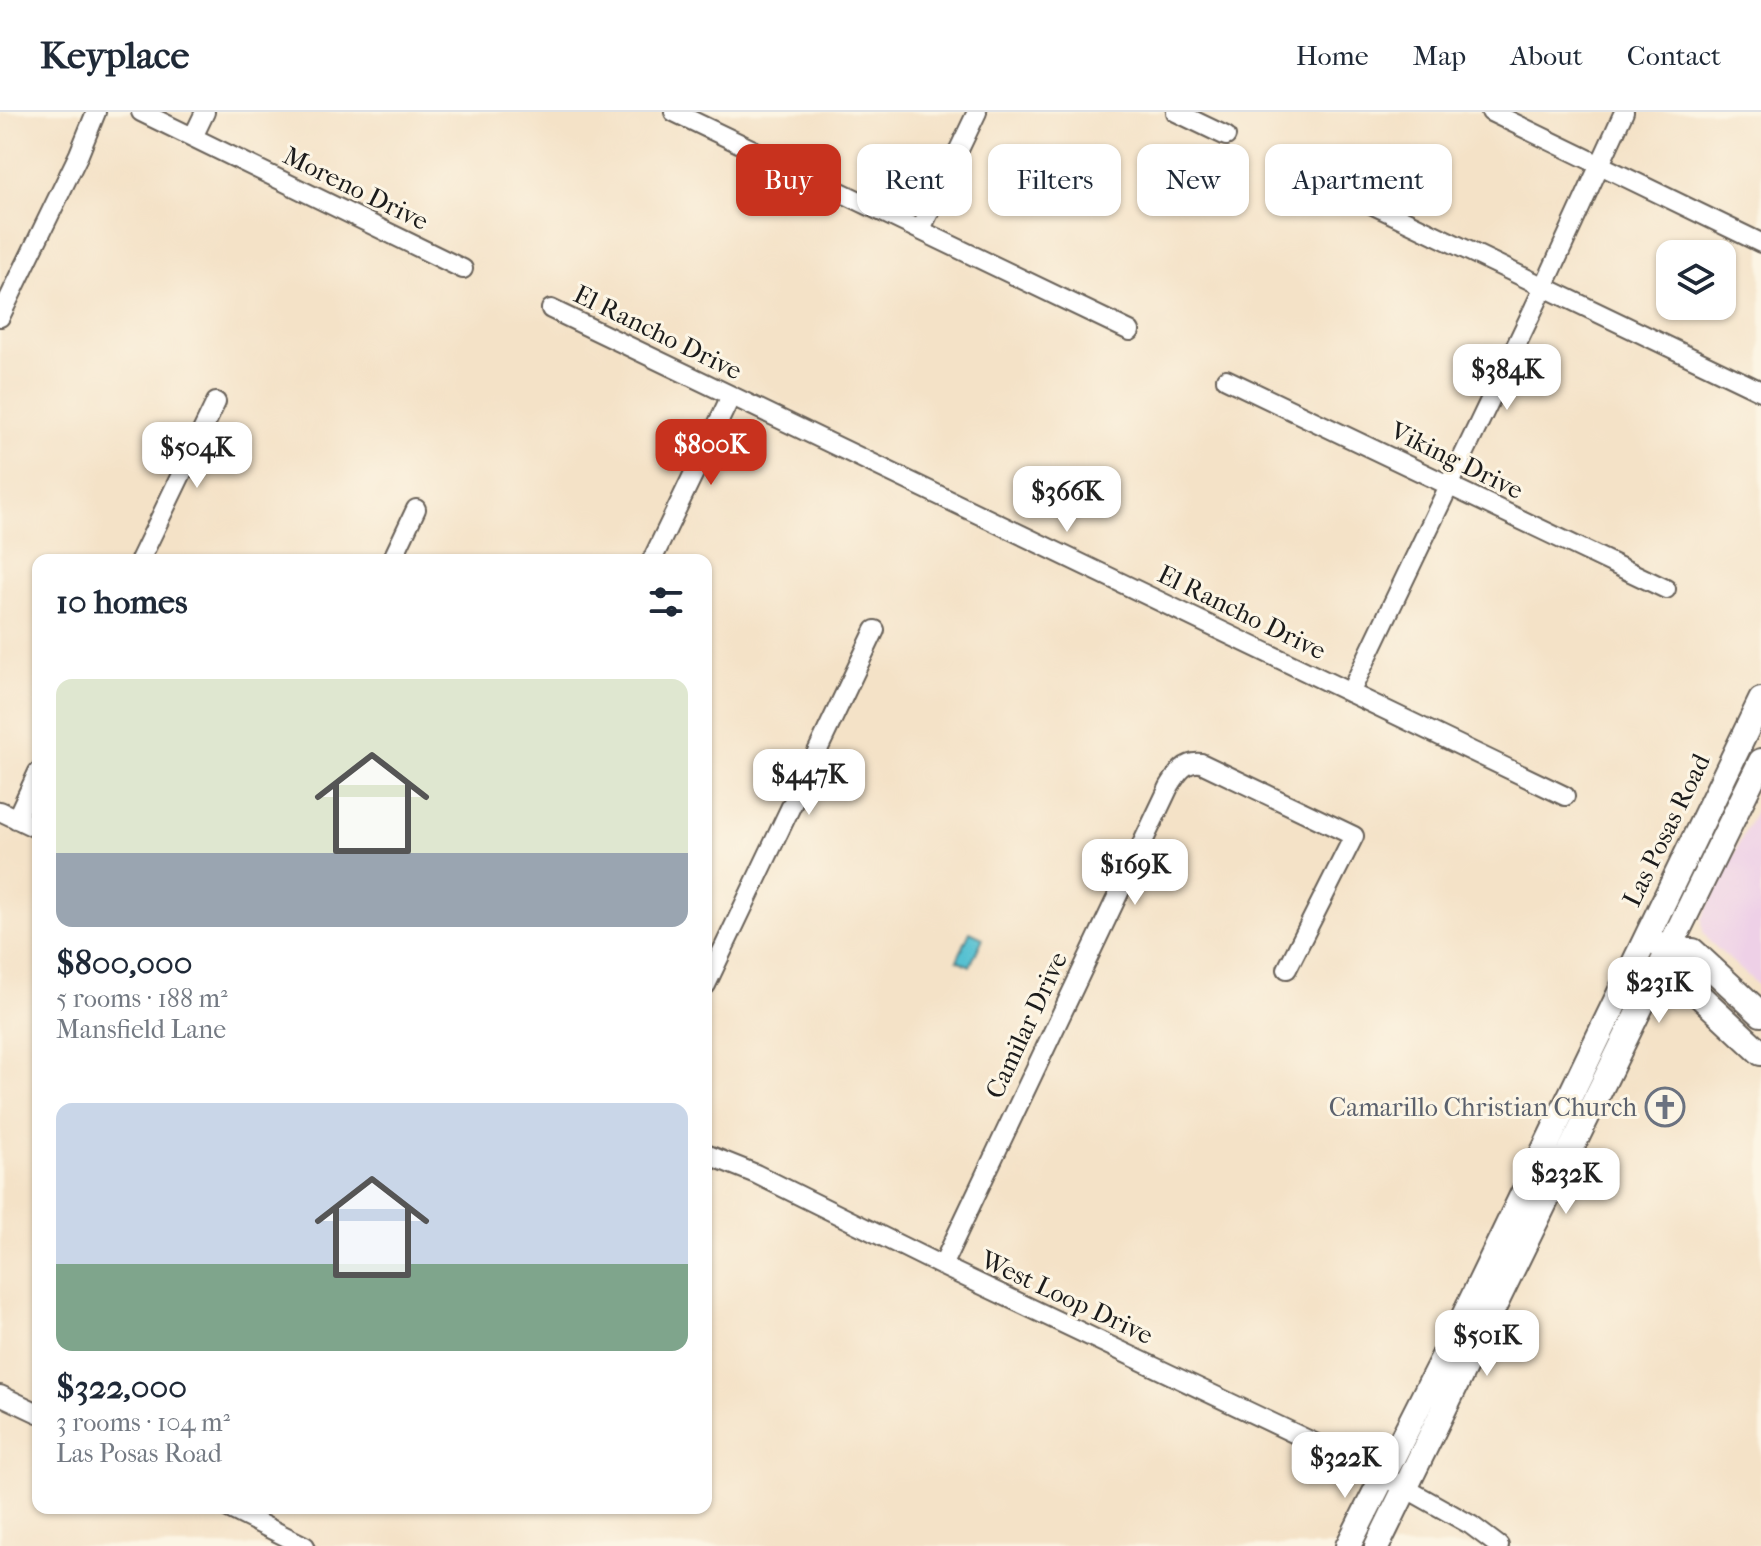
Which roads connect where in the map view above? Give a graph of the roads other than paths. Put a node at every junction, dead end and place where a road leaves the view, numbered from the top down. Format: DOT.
graph roads {
  1 [pos="96,112"];
  2 [pos="141,112"];
  3 [pos="205,112"];
  4 [pos="674,112"];
  5 [pos="977,112"];
  6 [pos="1176,112"];
  7 [pos="1491,112"];
  8 [pos="1624,112"];
  9 [pos="1226,136"];
  10 [pos="193,137"];
  11 [pos="1599,164"];
  12 [pos="1396,216"];
  13 [pos="921,229"];
  14 [pos="1761,243"];
  15 [pos="463,269"];
  16 [pos="1544,287"];
  17 [pos="551,309"];
  18 [pos="0,317"];
  19 [pos="1130,331"];
  20 [pos="1226,379"];
  21 [pos="1761,391"];
  22 [pos="731,396"];
  23 [pos="216,402"];
  24 [pos="1449,485"];
  25 [pos="416,509"];
  26 [pos="143,554"];
  27 [pos="395,554"];
  28 [pos="655,554"];
  29 [pos="1666,589"];
  30 [pos="875,630"];
  31 [pos="1350,693"];
  32 [pos="1761,700"];
  33 [pos="1761,761"];
  34 [pos="32,781"];
  35 [pos="1565,796"];
  36 [pos="8,815"];
  37 [pos="32,826"];
  38 [pos="1645,937"];
  39 [pos="1668,951"];
  40 [pos="1287,969"];
  41 [pos="712,972"];
  42 [pos="1761,1014"];
  43 [pos="1761,1053"];
  44 [pos="712,1156"];
  45 [pos="942,1266"];
  46 [pos="0,1395"];
  47 [pos="32,1410"];
  48 [pos="1384,1476"];
  49 [pos="1406,1488"];
  50 [pos="242,1514"];
  51 [pos="305,1546"];
  52 [pos="1348,1546"];
  53 [pos="1377,1546"];
  54 [pos="1499,1546"];
  1 -- 18 [label="street"];
  2 -- 10 [label="street, Moreno Drive"];
  3 -- 10 [label="street"];
  4 -- 13 [label="street"];
  5 -- 13 [label="street"];
  6 -- 9 [label="street"];
  7 -- 11 [label="street"];
  8 -- 11 [label="street"];
  10 -- 15 [label="street, Moreno Drive"];
  11 -- 14 [label="street"];
  11 -- 16 [label="street"];
  12 -- 16 [label="street"];
  13 -- 19 [label="street"];
  16 -- 21 [label="street"];
  16 -- 24 [label="street"];
  17 -- 22 [label="street, El Rancho Drive"];
  20 -- 24 [label="street, Viking Drive"];
  22 -- 28 [label="street"];
  22 -- 31 [label="street, El Rancho Drive"];
  23 -- 26 [label="street"];
  24 -- 29 [label="street, Viking Drive"];
  24 -- 31 [label="street"];
  25 -- 27 [label="street"];
  30 -- 41 [label="street"];
  31 -- 35 [label="street, El Rancho Drive"];
  32 -- 38 [label="main road, Las Posas Road"];
  33 -- 39 [label="main road"];
  34 -- 36 [label="street"];
  36 -- 37 [label="street"];
  38 -- 39 [label="main road"];
  38 -- 48 [label="main road, Las Posas Road"];
  39 -- 42 [label="main road"];
  39 -- 43 [label="main road"];
  39 -- 49 [label="main road"];
  40 -- 45 [label="street, Camilar Drive"];
  44 -- 45 [label="street, West Loop Drive"];
  45 -- 48 [label="street, West Loop Drive"];
  46 -- 47 [label="street"];
  48 -- 49 [label="street, West Loop Drive"];
  48 -- 52 [label="main road, Las Posas Road"];
  49 -- 53 [label="main road"];
  49 -- 54 [label="street, West Loop Drive"];
  50 -- 51 [label="street"];
}
